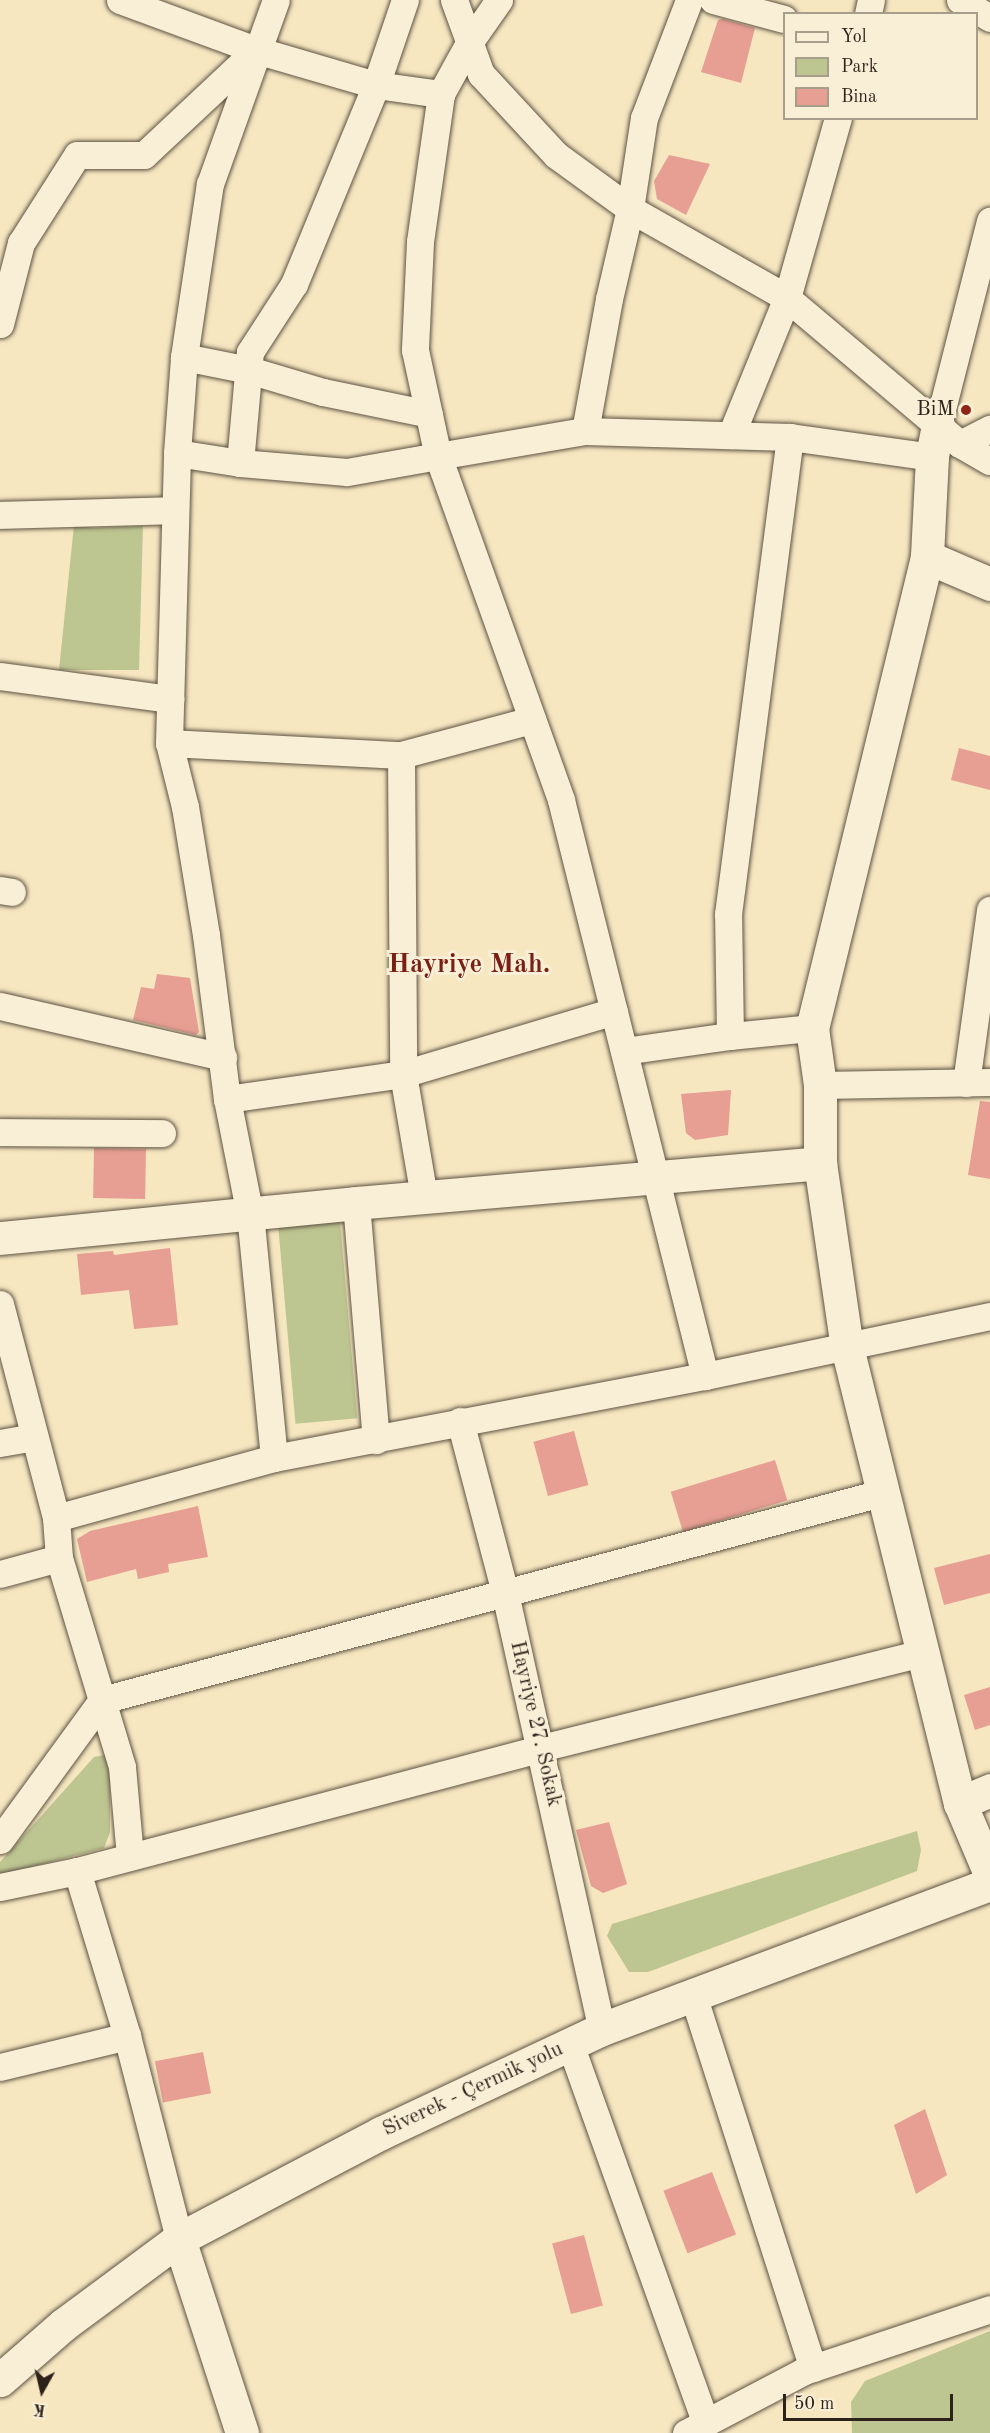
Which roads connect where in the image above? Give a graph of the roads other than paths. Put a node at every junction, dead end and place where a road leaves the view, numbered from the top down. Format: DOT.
graph roads {
  1 [pos="120,0"];
  2 [pos="276,0"];
  3 [pos="405,0"];
  4 [pos="454,0"];
  5 [pos="499,0"];
  6 [pos="689,0"];
  7 [pos="713,0"];
  8 [pos="960,0"];
  9 [pos="990,18"];
  10 [pos="783,19"];
  11 [pos="469,43"];
  12 [pos="256,50"];
  13 [pos="376,85"];
  14 [pos="441,94"];
  15 [pos="837,120"];
  16 [pos="630,209"];
  17 [pos="990,221"];
  18 [pos="10,241"];
  19 [pos="787,298"];
  20 [pos="0,324"];
  21 [pos="183,357"];
  22 [pos="249,370"];
  23 [pos="429,414"];
  24 [pos="990,429"];
  25 [pos="585,431"];
  26 [pos="731,435"];
  27 [pos="790,437"];
  28 [pos="943,442"];
  29 [pos="177,453"];
  30 [pos="438,456"];
  31 [pos="990,462"];
  32 [pos="240,463"];
  33 [pos="175,510"];
  34 [pos="0,515"];
  35 [pos="927,557"];
  36 [pos="990,584"];
  37 [pos="0,676"];
  38 [pos="170,699"];
  39 [pos="532,720"];
  40 [pos="169,743"];
  41 [pos="401,755"];
  42 [pos="990,910"];
  43 [pos="0,1006"];
  44 [pos="614,1011"];
  45 [pos="812,1028"];
  46 [pos="730,1036"];
  47 [pos="624,1051"];
  48 [pos="223,1057"];
  49 [pos="403,1074"];
  50 [pos="978,1083"];
  51 [pos="820,1085"];
  52 [pos="226,1099"];
  53 [pos="0,1132"];
  54 [pos="162,1133"];
  55 [pos="820,1163"];
  56 [pos="655,1177"];
  57 [pos="424,1197"];
  58 [pos="356,1203"];
  59 [pos="250,1215"];
  60 [pos="0,1238"];
  61 [pos="0,1304"];
  62 [pos="990,1316"];
  63 [pos="848,1347"];
  64 [pos="705,1377"];
  65 [pos="460,1421"];
  66 [pos="33,1437"];
  67 [pos="376,1440"];
  68 [pos="0,1443"];
  69 [pos="274,1458"];
  70 [pos="881,1493"];
  71 [pos="56,1518"];
  72 [pos="59,1558"];
  73 [pos="0,1574"];
  74 [pos="505,1593"];
  75 [pos="923,1653"];
  76 [pos="102,1700"];
  77 [pos="541,1748"];
  78 [pos="990,1790"];
  79 [pos="960,1803"];
  80 [pos="0,1840"];
  81 [pos="130,1857"];
  82 [pos="77,1871"];
  83 [pos="990,1874"];
  84 [pos="990,1884"];
  85 [pos="0,1887"];
  86 [pos="693,1995"];
  87 [pos="602,2029"];
  88 [pos="127,2036"];
  89 [pos="570,2044"];
  90 [pos="0,2067"];
  91 [pos="179,2239"];
  92 [pos="990,2309"];
  93 [pos="813,2368"];
  94 [pos="0,2380"];
  95 [pos="733,2422"];
  96 [pos="696,2428"];
  97 [pos="242,2433"];
  1 -- 12 [label="street"];
  2 -- 12 [label="street"];
  3 -- 13 [label="street"];
  4 -- 11 [label="street"];
  5 -- 11 [label="street"];
  6 -- 16 [label="street"];
  7 -- 10 [label="street"];
  8 -- 9 [label="street"];
  11 -- 14 [label="street"];
  11 -- 16 [label="street"];
  12 -- 13 [label="street"];
  12 -- 18 [label="street"];
  12 -- 21 [label="street"];
  13 -- 14 [label="street"];
  13 -- 22 [label="street"];
  14 -- 23 [label="street"];
  15 -- 19 [label="street"];
  16 -- 19 [label="street"];
  16 -- 25 [label="street"];
  17 -- 28 [label="street"];
  18 -- 20 [label="street"];
  19 -- 26 [label="street"];
  19 -- 28 [label="street"];
  21 -- 22 [label="street"];
  21 -- 29 [label="street"];
  22 -- 23 [label="street"];
  22 -- 32 [label="street"];
  23 -- 30 [label="street"];
  24 -- 28 [label="street"];
  25 -- 26 [label="street"];
  25 -- 30 [label="street"];
  26 -- 27 [label="street"];
  27 -- 28 [label="street"];
  27 -- 46 [label="street"];
  28 -- 31 [label="street"];
  28 -- 35 [label="street"];
  29 -- 32 [label="street"];
  29 -- 33 [label="street"];
  30 -- 32 [label="street"];
  30 -- 39 [label="street"];
  33 -- 34 [label="street"];
  33 -- 38 [label="street"];
  35 -- 36 [label="street"];
  35 -- 45 [label="street"];
  37 -- 38 [label="street"];
  38 -- 40 [label="street"];
  39 -- 41 [label="street"];
  39 -- 44 [label="street"];
  40 -- 41 [label="street"];
  40 -- 48 [label="street"];
  41 -- 49 [label="street"];
  42 -- 50 [label="street"];
  43 -- 48 [label="street"];
  44 -- 47 [label="street"];
  44 -- 49 [label="street"];
  45 -- 46 [label="street"];
  45 -- 51 [label="street"];
  46 -- 47 [label="street"];
  47 -- 56 [label="street"];
  48 -- 52 [label="street"];
  49 -- 52 [label="street"];
  49 -- 57 [label="street"];
  50 -- 51 [label="street"];
  51 -- 55 [label="street"];
  52 -- 59 [label="street"];
  53 -- 54 [label="street"];
  55 -- 56 [label="street"];
  55 -- 63 [label="street"];
  56 -- 57 [label="street"];
  56 -- 64 [label="street"];
  57 -- 58 [label="street"];
  58 -- 59 [label="street"];
  58 -- 67 [label="street"];
  59 -- 60 [label="street"];
  59 -- 69 [label="street"];
  61 -- 66 [label="street"];
  62 -- 63 [label="street"];
  63 -- 64 [label="street"];
  63 -- 70 [label="street"];
  64 -- 65 [label="street"];
  65 -- 67 [label="street"];
  65 -- 74 [label="street, Hayriye 27. Sokak"];
  66 -- 68 [label="street"];
  66 -- 71 [label="street"];
  67 -- 69 [label="street"];
  69 -- 71 [label="street"];
  70 -- 74 [label="street"];
  70 -- 75 [label="street"];
  71 -- 72 [label="street"];
  72 -- 73 [label="street"];
  72 -- 76 [label="street"];
  74 -- 76 [label="street"];
  74 -- 77 [label="street, Hayriye 27. Sokak"];
  75 -- 77 [label="street"];
  75 -- 79 [label="street"];
  76 -- 80 [label="street"];
  76 -- 81 [label="street"];
  77 -- 81 [label="street"];
  77 -- 87 [label="street, Hayriye 27. Sokak"];
  78 -- 79 [label="street"];
  79 -- 83 [label="street"];
  81 -- 82 [label="street"];
  82 -- 85 [label="street"];
  82 -- 88 [label="street"];
  84 -- 86 [label="street, Siverek - Çermik yolu"];
  86 -- 87 [label="street, Siverek - Çermik yolu"];
  86 -- 93 [label="street"];
  87 -- 89 [label="street, Siverek - Çermik yolu"];
  88 -- 90 [label="street"];
  88 -- 91 [label="street"];
  89 -- 91 [label="street, Siverek - Çermik yolu"];
  89 -- 96 [label="street"];
  91 -- 94 [label="street, Siverek - Çermik yolu"];
  91 -- 97 [label="street"];
  92 -- 93 [label="street"];
  93 -- 95 [label="street"];
  95 -- 96 [label="street"];
}
